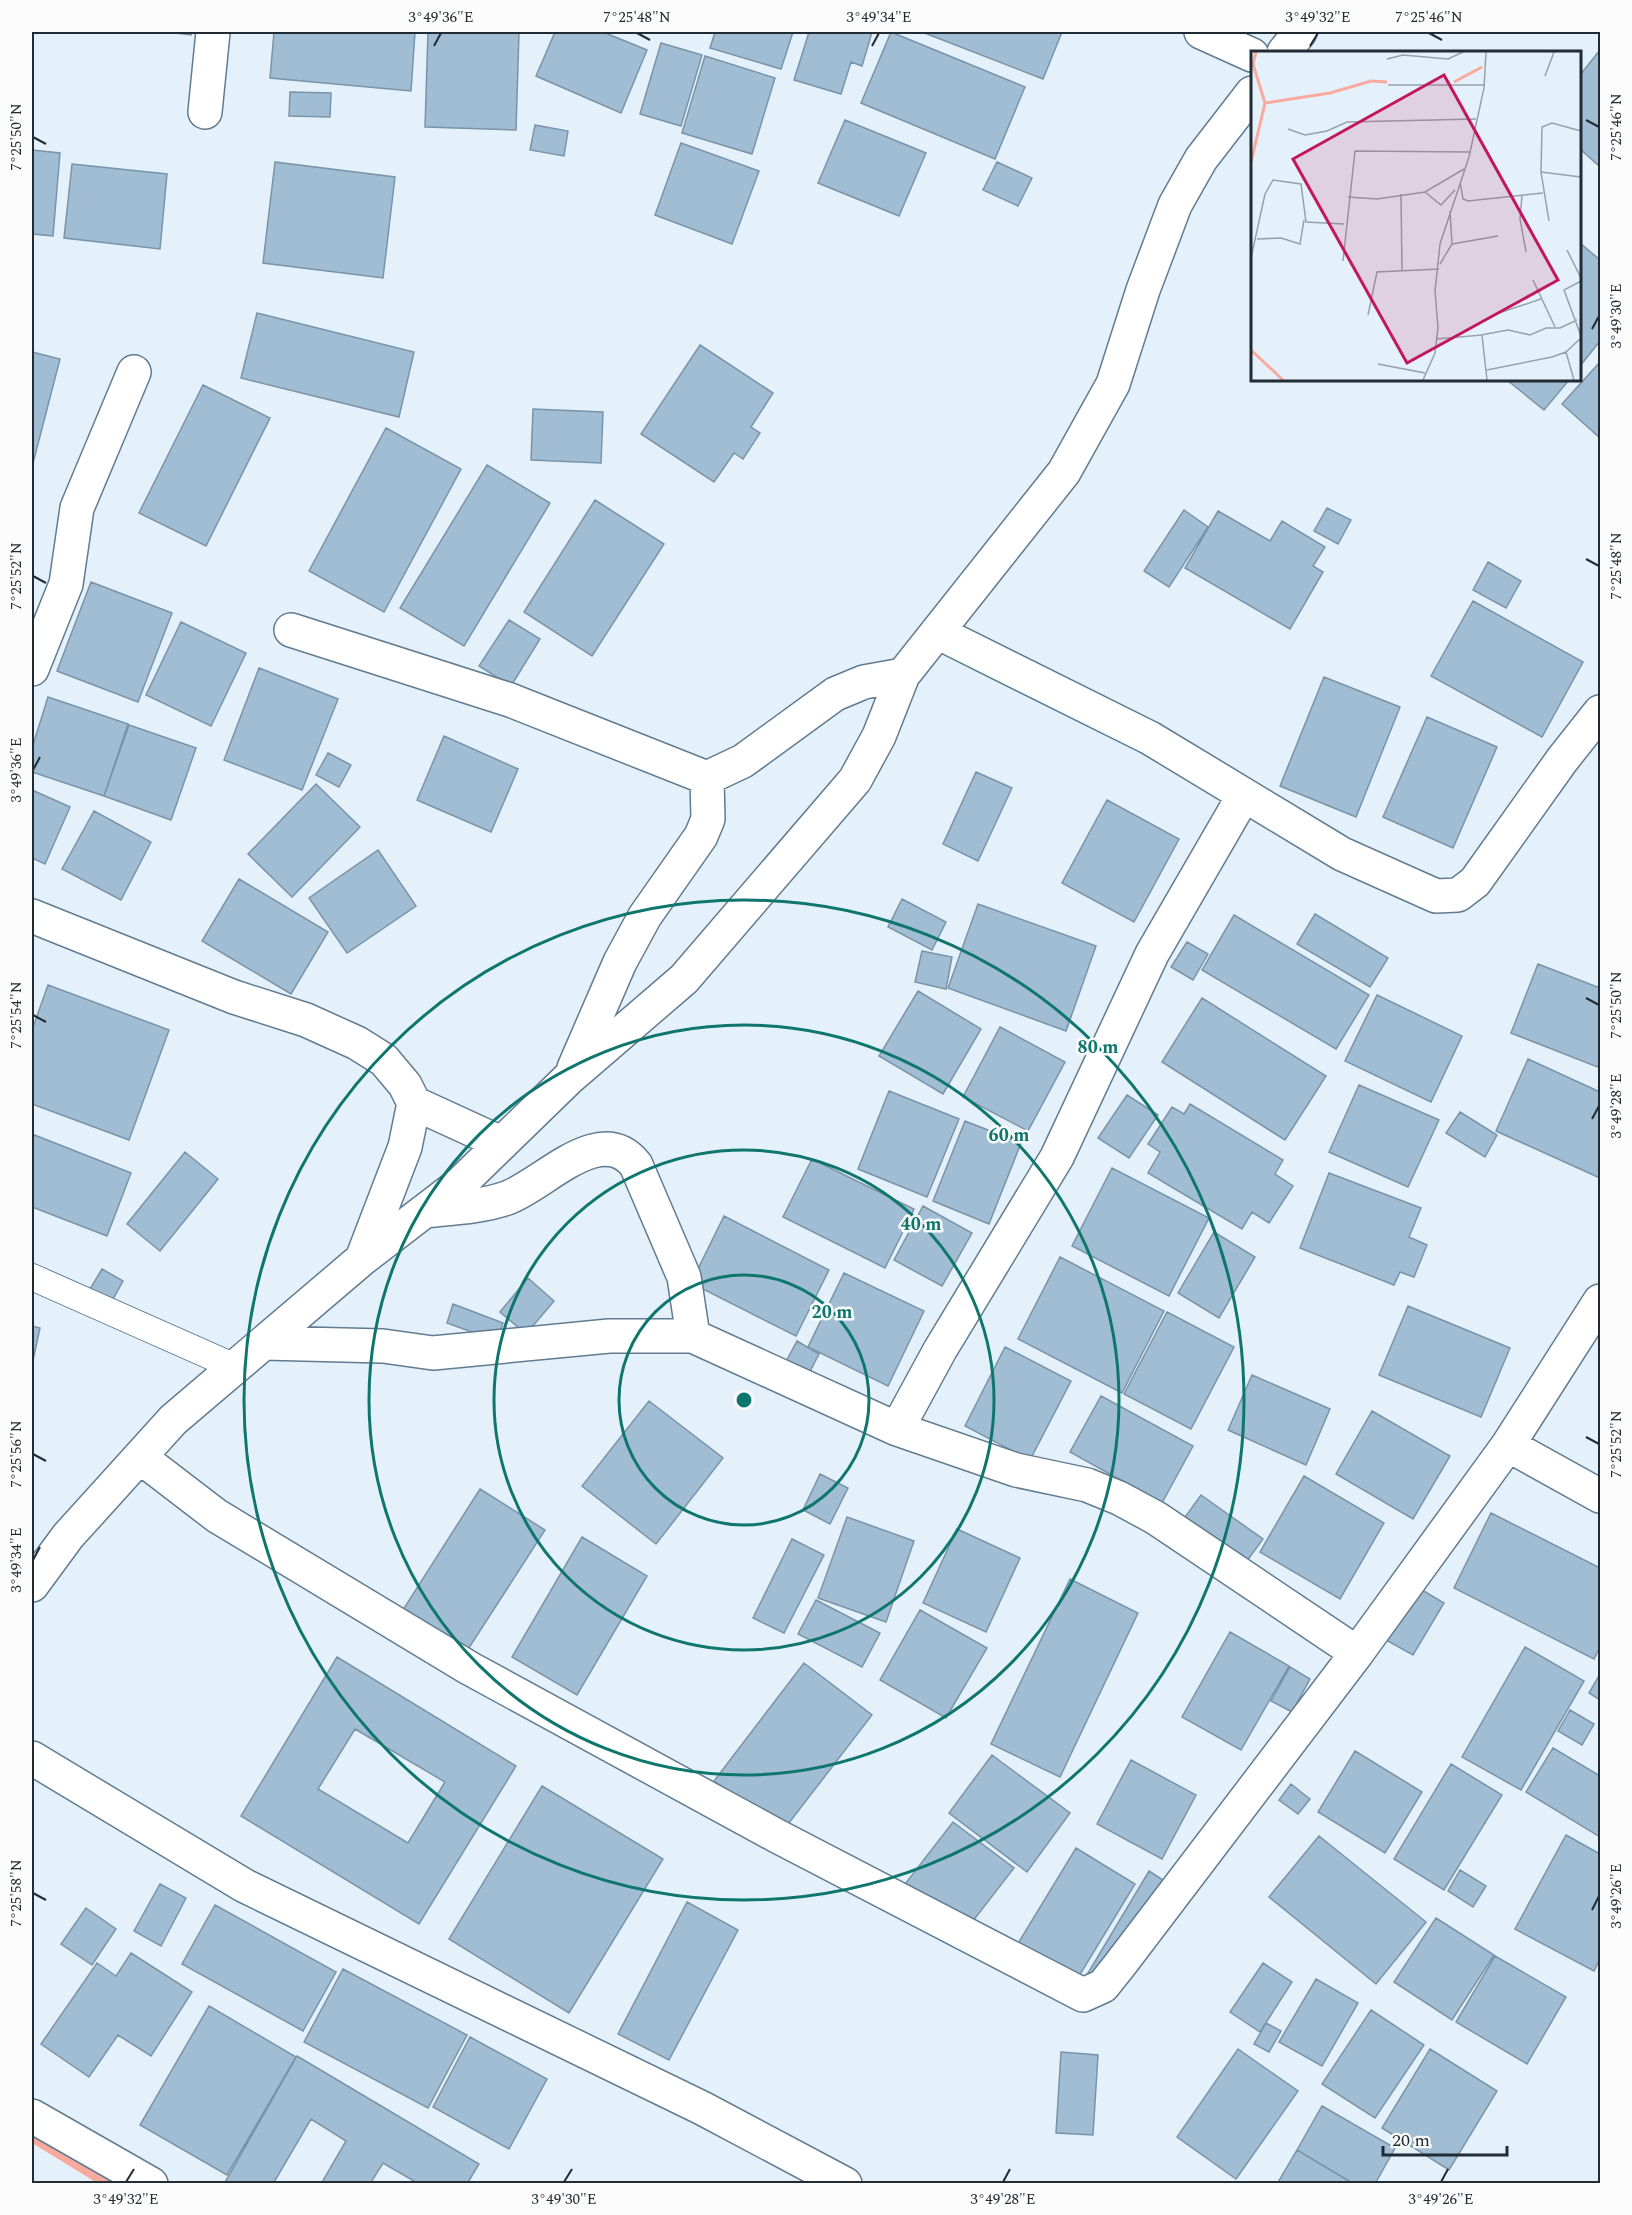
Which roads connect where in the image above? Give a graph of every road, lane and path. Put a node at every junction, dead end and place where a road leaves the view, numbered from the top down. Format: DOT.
graph roads {
  1 [pos="213,32"];
  2 [pos="1201,32"];
  3 [pos="1300,32"];
  4 [pos="1285,51"];
  5 [pos="1251,55"];
  6 [pos="1251,94"];
  7 [pos="205,112"];
  8 [pos="134,372"];
  9 [pos="291,630"];
  10 [pos="937,632"];
  11 [pos="32,669"];
  12 [pos="903,675"];
  13 [pos="1600,712"];
  14 [pos="707,778"];
  15 [pos="1244,795"];
  16 [pos="32,916"];
  17 [pos="569,1078"];
  18 [pos="414,1103"];
  19 [pos="501,1143"];
  20 [pos="425,1211"];
  21 [pos="362,1259"];
  22 [pos="32,1277"];
  23 [pos="1600,1301"];
  24 [pos="693,1336"];
  25 [pos="264,1343"];
  26 [pos="235,1367"];
  27 [pos="897,1429"];
  28 [pos="1508,1445"];
  29 [pos="140,1457"];
  30 [pos="1600,1496"];
  31 [pos="32,1585"];
  32 [pos="1357,1653"];
  33 [pos="32,1758"];
  34 [pos="32,2116"];
  35 [pos="151,2184"];
  36 [pos="845,2184"];
  1 -- 7 [label="street"];
  2 -- 5 [label="street"];
  3 -- 4 [label="street"];
  6 -- 10 [label="street"];
  8 -- 11 [label="street"];
  9 -- 14 [label="street"];
  10 -- 12 [label="street"];
  10 -- 15 [label="street"];
  12 -- 14 [label="street"];
  12 -- 17 [label="street"];
  13 -- 15 [label="street"];
  14 -- 17 [label="street"];
  15 -- 27 [label="street"];
  16 -- 18 [label="street"];
  17 -- 19 [label="street"];
  18 -- 19 [label="street"];
  18 -- 21 [label="street"];
  19 -- 20 [label="street"];
  20 -- 21 [label="street"];
  20 -- 24 [label="street"];
  21 -- 25 [label="street"];
  22 -- 26 [label="lane"];
  23 -- 28 [label="street"];
  24 -- 25 [label="street"];
  24 -- 27 [label="street"];
  25 -- 26 [label="street"];
  26 -- 29 [label="street"];
  27 -- 32 [label="street"];
  28 -- 30 [label="street"];
  28 -- 32 [label="street"];
  29 -- 31 [label="street"];
  29 -- 32 [label="street"];
  33 -- 36 [label="street"];
  34 -- 35 [label="street"];
}
